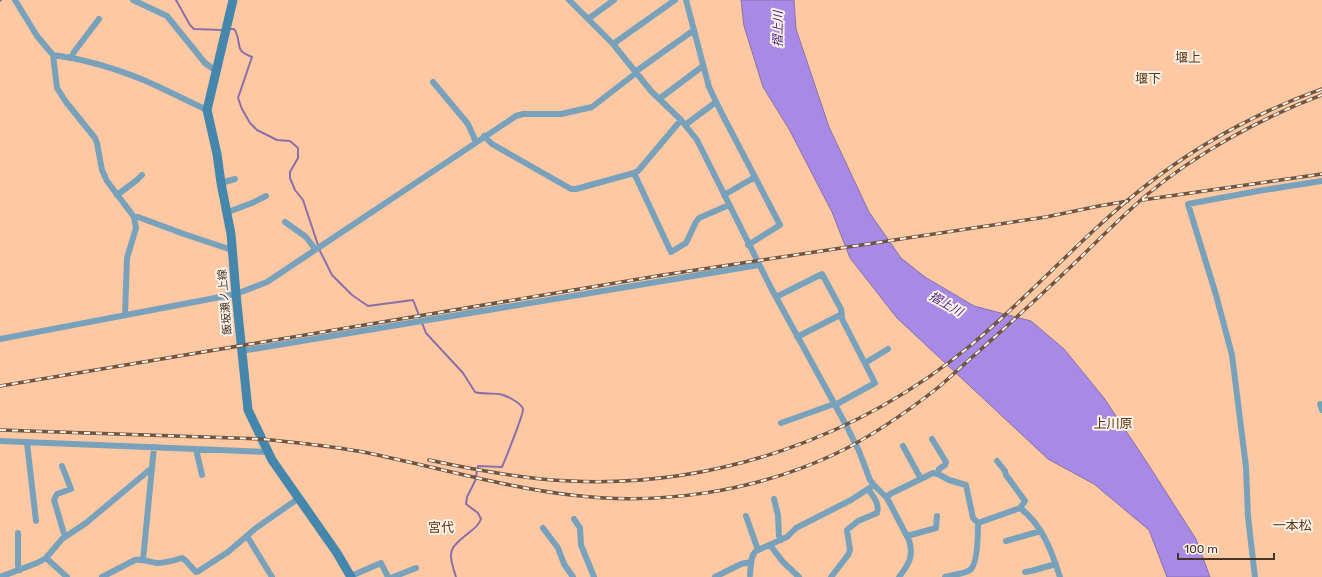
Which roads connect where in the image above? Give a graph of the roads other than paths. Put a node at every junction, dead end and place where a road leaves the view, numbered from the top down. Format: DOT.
graph roads {
  1 [pos="15,0"];
  2 [pos="233,0"];
  3 [pos="569,0"];
  4 [pos="614,0"];
  5 [pos="675,0"];
  6 [pos="686,0"];
  7 [pos="136,1"];
  8 [pos="99,19"];
  9 [pos="588,19"];
  10 [pos="694,30"];
  11 [pos="613,44"];
  12 [pos="53,55"];
  13 [pos="71,58"];
  14 [pos="703,66"];
  15 [pos="216,72"];
  16 [pos="636,73"];
  17 [pos="433,82"];
  18 [pos="659,99"];
  19 [pos="716,102"];
  20 [pos="207,110"];
  21 [pos="683,123"];
  22 [pos="484,136"];
  23 [pos="476,142"];
  24 [pos="634,173"];
  25 [pos="142,174"];
  26 [pos="755,177"];
  27 [pos="235,180"];
  28 [pos="1322,181"];
  29 [pos="221,183"];
  30 [pos="117,195"];
  31 [pos="724,195"];
  32 [pos="266,196"];
  33 [pos="729,205"];
  34 [pos="228,212"];
  35 [pos="134,217"];
  36 [pos="285,222"];
  37 [pos="748,245"];
  38 [pos="315,249"];
  39 [pos="232,250"];
  40 [pos="759,265"];
  41 [pos="236,294"];
  42 [pos="776,297"];
  43 [pos="842,314"];
  44 [pos="125,315"];
  45 [pos="797,337"];
  46 [pos="0,339"];
  47 [pos="888,349"];
  48 [pos="241,351"];
  49 [pos="865,363"];
  50 [pos="834,404"];
  51 [pos="781,424"];
  52 [pos="932,438"];
  53 [pos="0,441"];
  54 [pos="27,443"];
  55 [pos="903,446"];
  56 [pos="154,448"];
  57 [pos="196,449"];
  58 [pos="268,452"];
  59 [pos="998,461"];
  60 [pos="62,466"];
  61 [pos="152,468"];
  62 [pos="938,474"];
  63 [pos="202,475"];
  64 [pos="922,479"];
  65 [pos="871,487"];
  66 [pos="299,498"];
  67 [pos="887,498"];
  68 [pos="774,499"];
  69 [pos="1020,508"];
  70 [pos="746,516"];
  71 [pos="937,516"];
  72 [pos="574,519"];
  73 [pos="36,521"];
  74 [pos="978,523"];
  75 [pos="543,528"];
  76 [pos="1040,531"];
  77 [pos="18,533"];
  78 [pos="247,536"];
  79 [pos="907,536"];
  80 [pos="65,537"];
  81 [pos="781,540"];
  82 [pos="1006,541"];
  83 [pos="770,545"];
  84 [pos="758,550"];
  85 [pos="46,558"];
  86 [pos="143,560"];
  87 [pos="751,562"];
  88 [pos="1056,564"];
  89 [pos="416,568"];
  90 [pos="1025,572"];
  91 [pos="17,573"];
  92 [pos="750,575"];
  93 [pos="1,577"];
  94 [pos="67,577"];
  95 [pos="102,577"];
  96 [pos="272,577"];
  97 [pos="351,577"];
  98 [pos="388,577"];
  99 [pos="393,577"];
  100 [pos="573,577"];
  101 [pos="593,577"];
  102 [pos="716,577"];
  103 [pos="799,577"];
  104 [pos="831,577"];
  105 [pos="899,577"];
  106 [pos="945,577"];
  107 [pos="1060,577"];
  108 [pos="1255,577"];
  1 -- 12 [label="street"];
  2 -- 15 [label="main road, 飯坂瀬ノ上線"];
  3 -- 9 [label="street"];
  4 -- 9 [label="street"];
  5 -- 11 [label="street"];
  6 -- 10 [label="street"];
  7 -- 15 [label="street"];
  8 -- 13 [label="street"];
  9 -- 11 [label="street"];
  10 -- 14 [label="street"];
  10 -- 16 [label="street"];
  11 -- 16 [label="street"];
  12 -- 13 [label="street"];
  12 -- 30 [label="street"];
  13 -- 20 [label="street"];
  14 -- 18 [label="street"];
  14 -- 19 [label="street"];
  15 -- 20 [label="main road, 飯坂瀬ノ上線"];
  16 -- 18 [label="street"];
  16 -- 22 [label="street"];
  17 -- 23 [label="street"];
  18 -- 21 [label="street"];
  19 -- 21 [label="street"];
  19 -- 26 [label="street"];
  20 -- 29 [label="main road, 飯坂瀬ノ上線"];
  21 -- 24 [label="street"];
  21 -- 31 [label="street"];
  22 -- 23 [label="street"];
  22 -- 24 [label="street"];
  23 -- 38 [label="street"];
  24 -- 33 [label="street"];
  25 -- 30 [label="street"];
  26 -- 31 [label="street"];
  26 -- 37 [label="street"];
  27 -- 29 [label="street"];
  28 -- 108 [label="street"];
  29 -- 34 [label="main road, 飯坂瀬ノ上線"];
  30 -- 35 [label="street"];
  31 -- 33 [label="street"];
  32 -- 34 [label="street"];
  33 -- 37 [label="street"];
  34 -- 39 [label="main road, 飯坂瀬ノ上線"];
  35 -- 39 [label="street"];
  35 -- 44 [label="street"];
  36 -- 38 [label="street"];
  37 -- 40 [label="street"];
  38 -- 41 [label="street"];
  39 -- 41 [label="main road, 飯坂瀬ノ上線"];
  40 -- 42 [label="street"];
  40 -- 48 [label="street"];
  41 -- 44 [label="street"];
  41 -- 48 [label="main road, 飯坂瀬ノ上線"];
  42 -- 43 [label="street"];
  42 -- 45 [label="street"];
  43 -- 45 [label="street"];
  43 -- 49 [label="street"];
  44 -- 46 [label="street"];
  45 -- 50 [label="street"];
  47 -- 49 [label="street"];
  48 -- 58 [label="main road, 飯坂瀬ノ上線"];
  49 -- 50 [label="street"];
  50 -- 51 [label="street"];
  50 -- 65 [label="street"];
  52 -- 62 [label="street"];
  53 -- 54 [label="street"];
  54 -- 56 [label="street"];
  54 -- 73 [label="street"];
  55 -- 64 [label="street"];
  56 -- 57 [label="street"];
  56 -- 61 [label="street"];
  57 -- 58 [label="street"];
  57 -- 63 [label="street"];
  58 -- 66 [label="main road, 飯坂瀬ノ上線"];
  59 -- 69 [label="street"];
  60 -- 80 [label="street"];
  61 -- 80 [label="street"];
  61 -- 86 [label="street"];
  62 -- 64 [label="street"];
  62 -- 74 [label="street"];
  64 -- 67 [label="street"];
  65 -- 67 [label="street"];
  65 -- 81 [label="street"];
  65 -- 104 [label="street"];
  66 -- 78 [label="street"];
  66 -- 97 [label="main road, 飯坂瀬ノ上線"];
  67 -- 79 [label="street"];
  68 -- 81 [label="street"];
  69 -- 74 [label="street"];
  69 -- 76 [label="street"];
  70 -- 84 [label="street"];
  71 -- 79 [label="street"];
  72 -- 101 [label="street"];
  74 -- 106 [label="street"];
  75 -- 100 [label="street"];
  76 -- 82 [label="street"];
  76 -- 88 [label="street"];
  77 -- 91 [label="street"];
  78 -- 86 [label="street"];
  78 -- 96 [label="street"];
  79 -- 105 [label="street"];
  80 -- 85 [label="street"];
  81 -- 83 [label="street"];
  83 -- 84 [label="street"];
  83 -- 103 [label="street"];
  84 -- 87 [label="street"];
  85 -- 91 [label="street"];
  85 -- 94 [label="street"];
  86 -- 95 [label="street"];
  87 -- 92 [label="street"];
  87 -- 102 [label="street"];
  88 -- 90 [label="street"];
  88 -- 107 [label="street"];
  89 -- 99 [label="street"];
  91 -- 93 [label="street"];
  97 -- 98 [label="street"];
}
